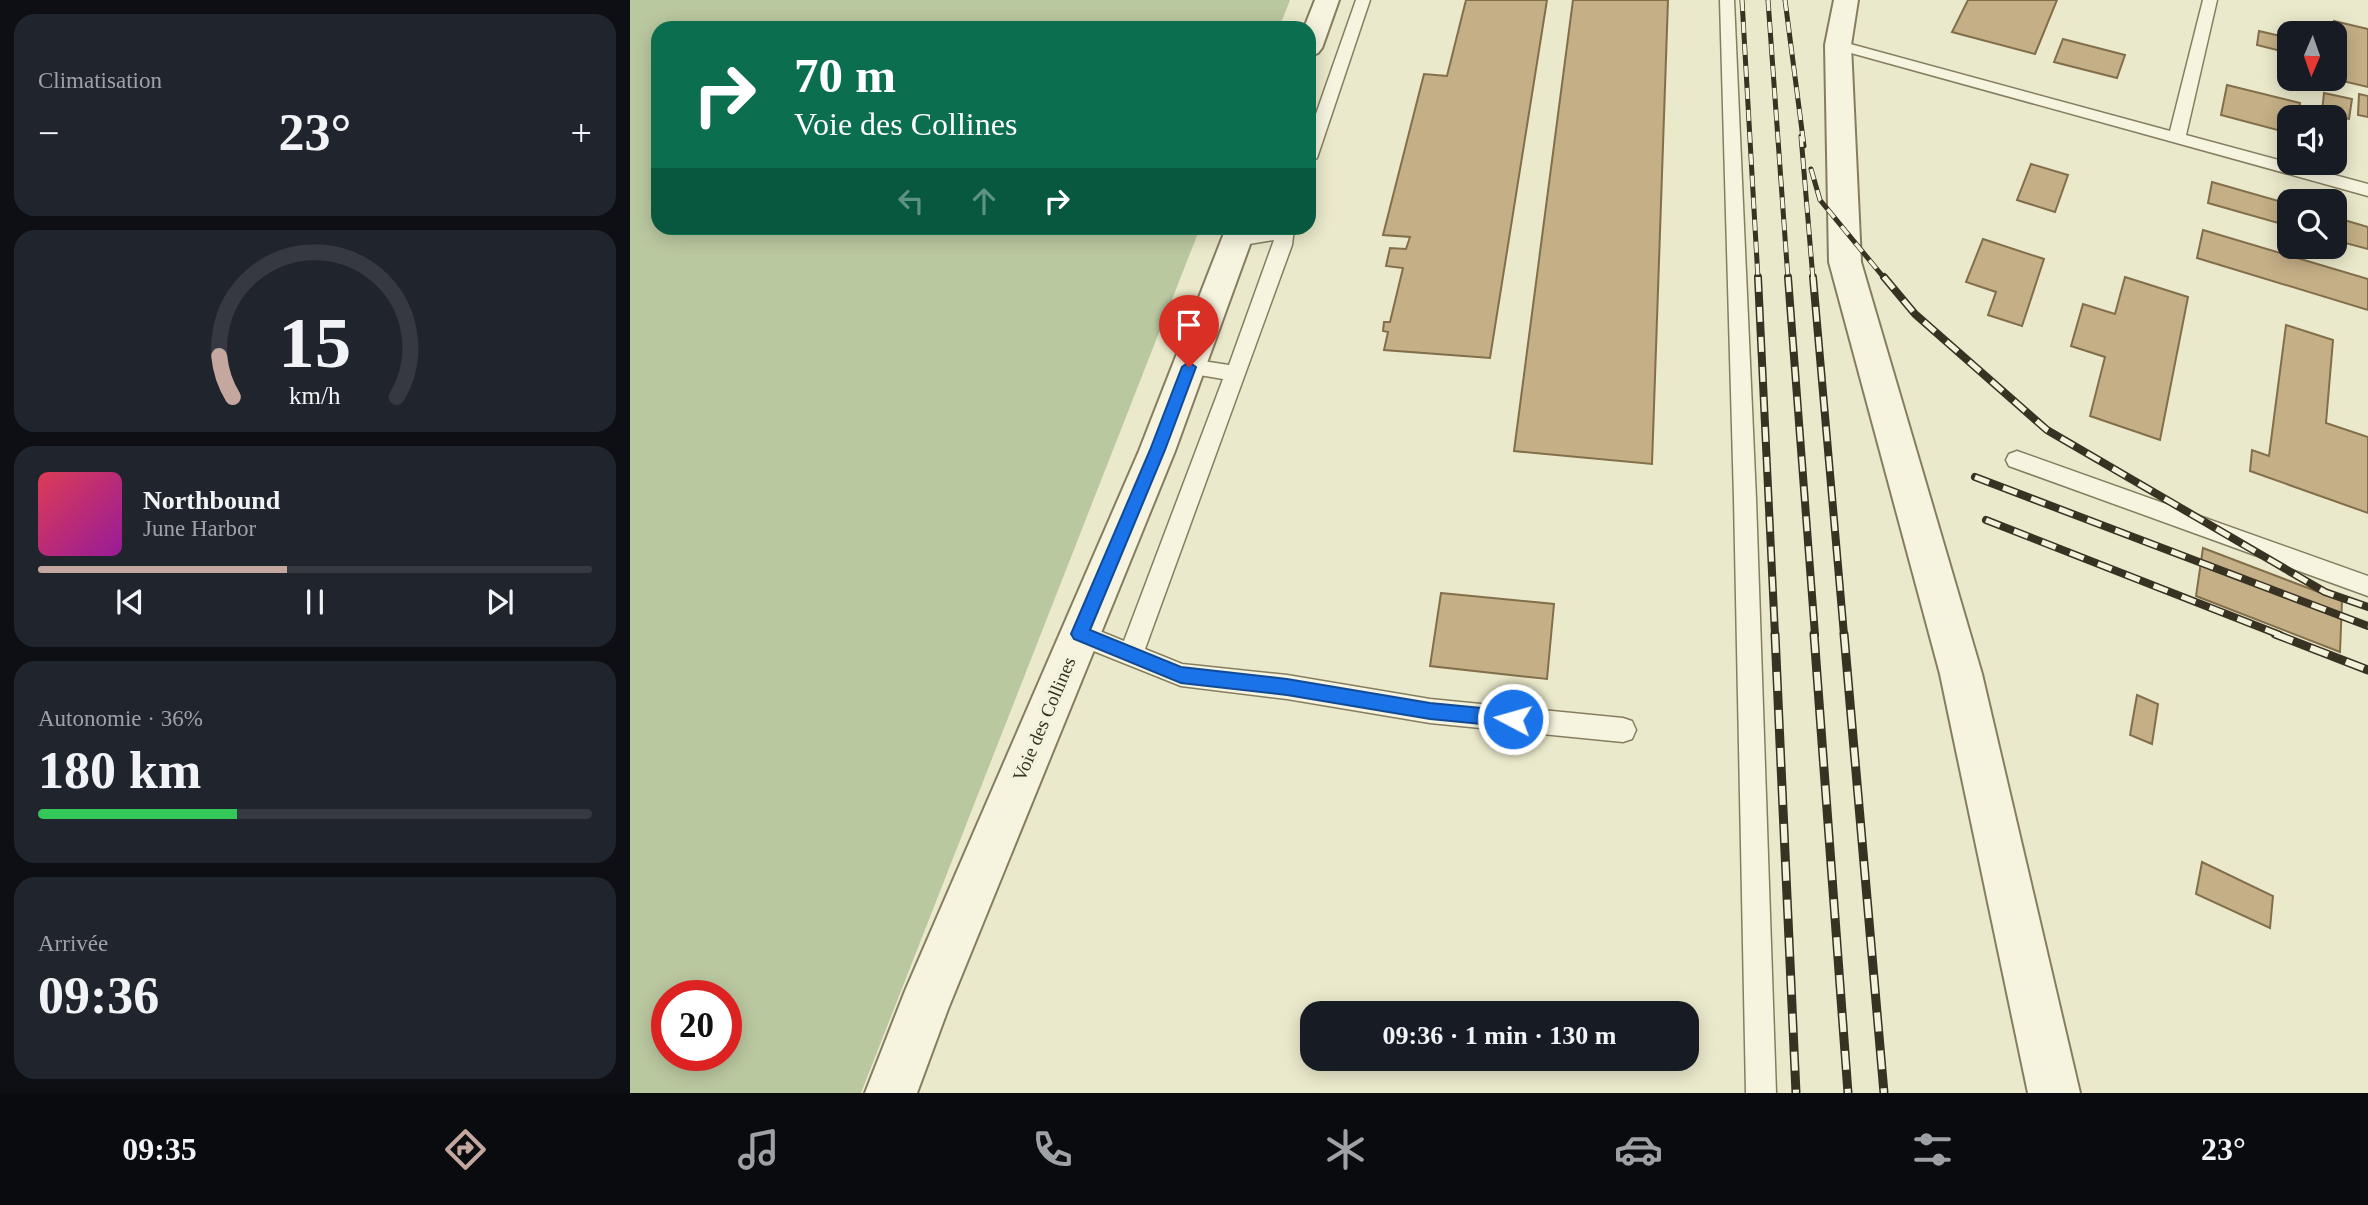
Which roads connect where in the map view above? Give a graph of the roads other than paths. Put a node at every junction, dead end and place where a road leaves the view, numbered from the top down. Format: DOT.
graph roads {
  1 [pos="1327,0"];
  2 [pos="1363,0"];
  3 [pos="1727,0"];
  4 [pos="1846,0"];
  5 [pos="2210,0"];
  6 [pos="1316,29"];
  7 [pos="1838,45"];
  8 [pos="1316,138"];
  9 [pos="2177,138"];
  10 [pos="2368,190"];
  11 [pos="1239,235"];
  12 [pos="1284,235"];
  13 [pos="1189,367"];
  14 [pos="1234,373"];
  15 [pos="2017,460"];
  16 [pos="2368,586"];
  17 [pos="1080,634"];
  18 [pos="1131,655"];
  19 [pos="1623,730"];
  20 [pos="891,1093"];
  21 [pos="1761,1093"];
  22 [pos="2054,1093"];
  1 -- 6 [label="street"];
  2 -- 8 [label="lane"];
  3 -- 21 [label="lane"];
  4 -- 7 [label="street"];
  5 -- 9 [label="lane"];
  7 -- 9 [label="lane"];
  7 -- 22 [label="street"];
  9 -- 10 [label="lane"];
  11 -- 13 [label="street, Voie des Collines"];
  12 -- 14 [label="lane"];
  13 -- 14 [label="lane"];
  13 -- 17 [label="street, Voie des Collines"];
  14 -- 18 [label="lane"];
  15 -- 16 [label="lane"];
  17 -- 18 [label="lane"];
  17 -- 20 [label="street, Voie des Collines"];
  18 -- 19 [label="lane"];
}
